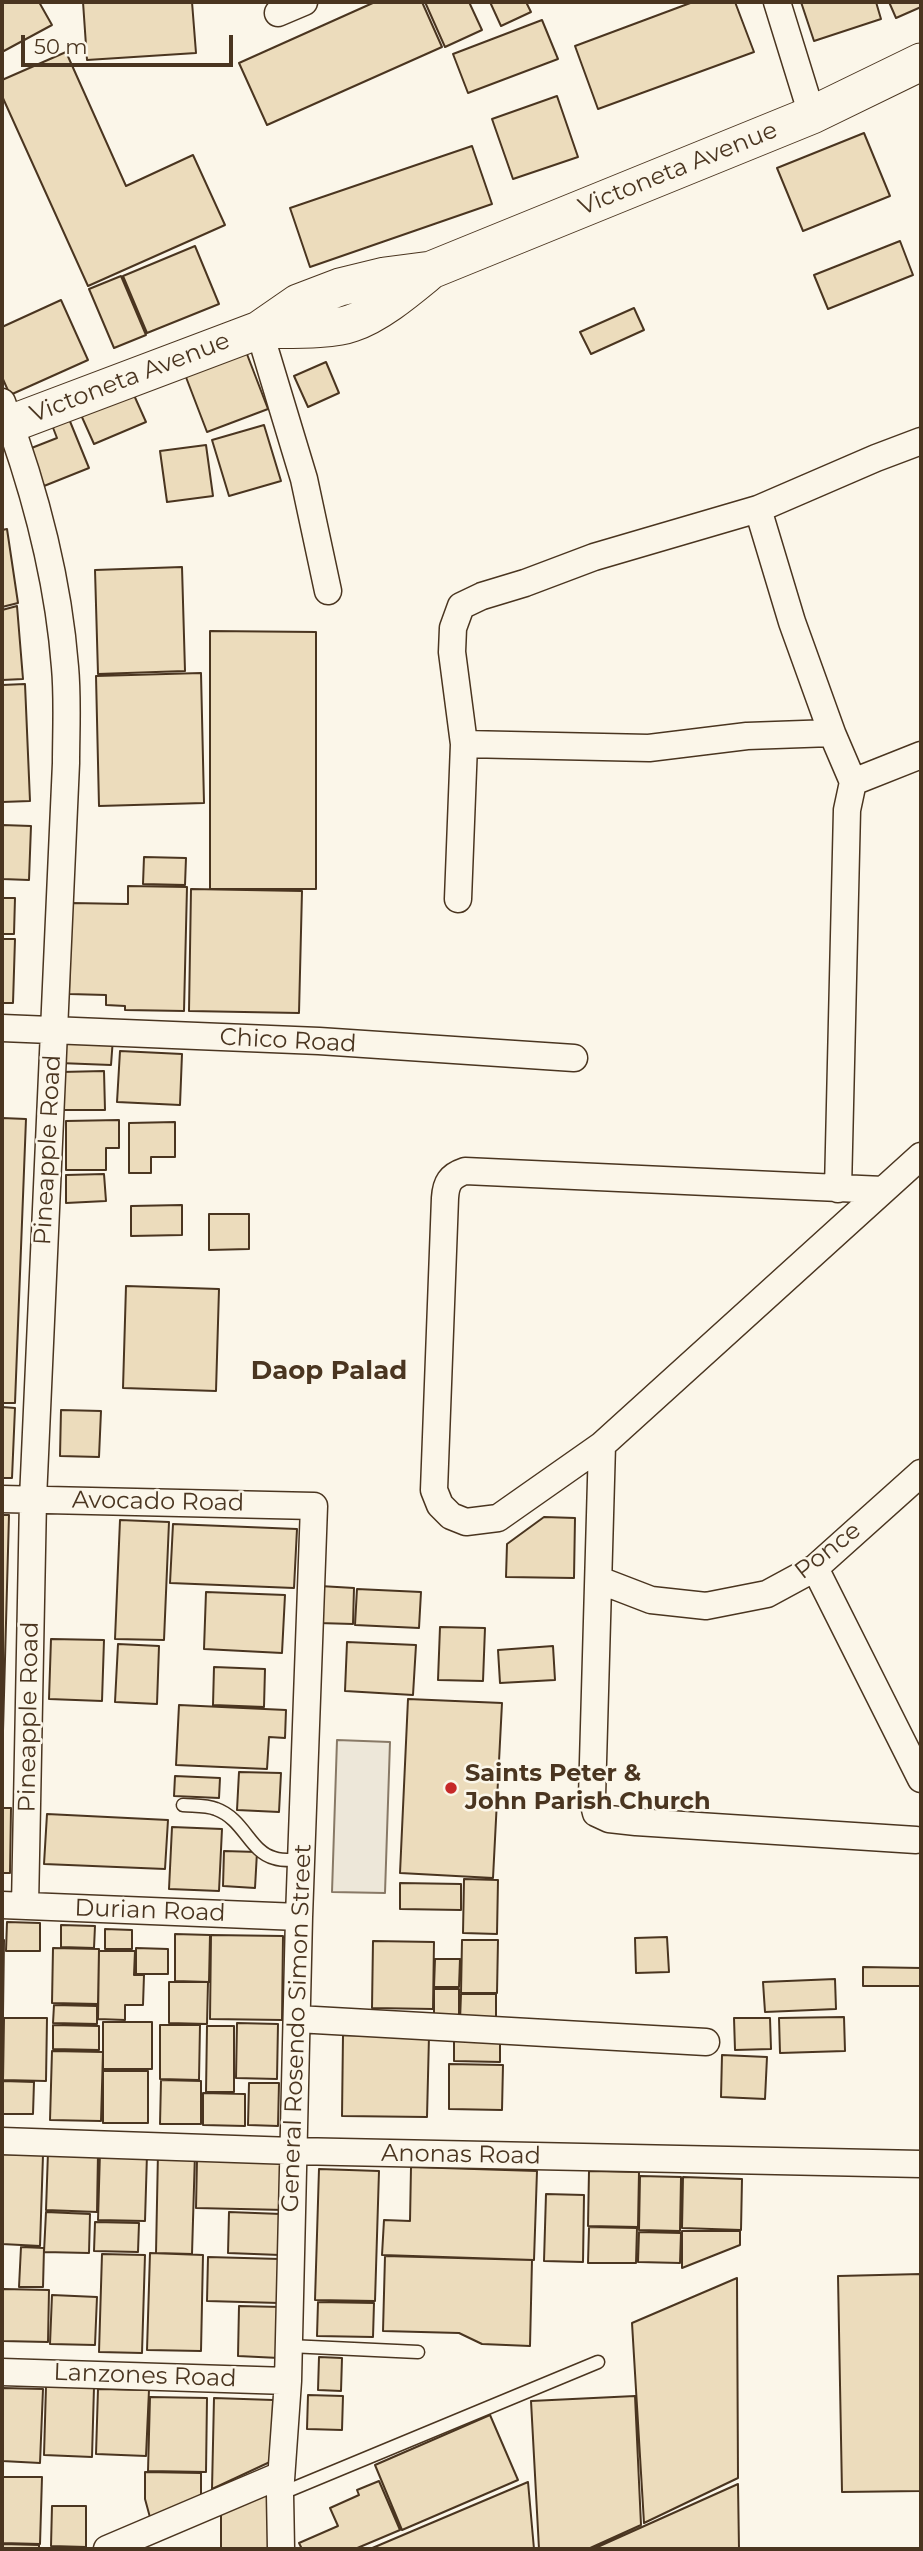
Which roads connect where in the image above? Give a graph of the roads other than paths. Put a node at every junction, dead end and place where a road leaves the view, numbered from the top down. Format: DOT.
graph roads {
  1 [pos="304,2"];
  2 [pos="777,2"];
  3 [pos="278,13"];
  4 [pos="921,62"];
  5 [pos="812,114"];
  6 [pos="259,330"];
  7 [pos="5,418"];
  8 [pos="921,442"];
  9 [pos="758,509"];
  10 [pos="328,591"];
  11 [pos="832,733"];
  12 [pos="464,744"];
  13 [pos="921,755"];
  14 [pos="853,782"];
  15 [pos="458,899"];
  16 [pos="2,1028"];
  17 [pos="54,1031"];
  18 [pos="574,1058"];
  19 [pos="921,1156"];
  20 [pos="838,1189"];
  21 [pos="883,1190"];
  22 [pos="602,1445"];
  23 [pos="921,1473"];
  24 [pos="2,1499"];
  25 [pos="33,1499"];
  26 [pos="314,1506"];
  27 [pos="815,1568"];
  28 [pos="599,1580"];
  29 [pos="921,1779"];
  30 [pos="183,1805"];
  31 [pos="920,1840"];
  32 [pos="301,1860"];
  33 [pos="13,1905"];
  34 [pos="299,1917"];
  35 [pos="297,2019"];
  36 [pos="706,2042"];
  37 [pos="2,2141"];
  38 [pos="293,2151"];
  39 [pos="921,2164"];
  40 [pos="289,2346"];
  41 [pos="418,2352"];
  42 [pos="598,2362"];
  43 [pos="2,2372"];
  44 [pos="288,2381"];
  45 [pos="280,2484"];
  46 [pos="107,2549"];
  47 [pos="281,2549"];
  1 -- 3 [label="street"];
  2 -- 5 [label="street"];
  4 -- 5 [label="main road, Victoneta Avenue"];
  5 -- 6 [label="main road, Victoneta Avenue"];
  6 -- 7 [label="main road, Victoneta Avenue"];
  6 -- 10 [label="street"];
  7 -- 17 [label="street, Pineapple Road"];
  8 -- 9 [label="street"];
  9 -- 11 [label="street"];
  9 -- 12 [label="street"];
  11 -- 12 [label="street"];
  11 -- 14 [label="street"];
  12 -- 15 [label="street"];
  13 -- 14 [label="street"];
  14 -- 20 [label="street"];
  16 -- 17 [label="street, Chico Road"];
  17 -- 18 [label="street, Chico Road"];
  17 -- 25 [label="street, Pineapple Road"];
  19 -- 21 [label="street"];
  20 -- 21 [label="street"];
  20 -- 22 [label="street"];
  21 -- 22 [label="street"];
  22 -- 28 [label="street"];
  23 -- 27 [label="street, Ponce"];
  24 -- 25 [label="street, Avocado Road"];
  25 -- 26 [label="street, Avocado Road"];
  25 -- 33 [label="street, Pineapple Road"];
  26 -- 32 [label="street, General Rosendo Simon Street"];
  27 -- 28 [label="street, Ponce"];
  27 -- 29 [label="street"];
  28 -- 31 [label="street"];
  30 -- 32 [label="lane"];
  32 -- 34 [label="street, General Rosendo Simon Street"];
  33 -- 34 [label="street, Durian Road"];
  34 -- 35 [label="street, General Rosendo Simon Street"];
  35 -- 36 [label="street"];
  35 -- 38 [label="street, General Rosendo Simon Street"];
  37 -- 38 [label="street, Anonas Road"];
  38 -- 39 [label="street, Anonas Road"];
  38 -- 40 [label="street, General Rosendo Simon Street"];
  40 -- 41 [label="lane"];
  40 -- 44 [label="street, General Rosendo Simon Street"];
  42 -- 45 [label="lane"];
  43 -- 44 [label="street, Lanzones Road"];
  44 -- 45 [label="street, General Rosendo Simon Street"];
  45 -- 46 [label="street"];
  45 -- 47 [label="street, General Rosendo Simon Street"];
}
